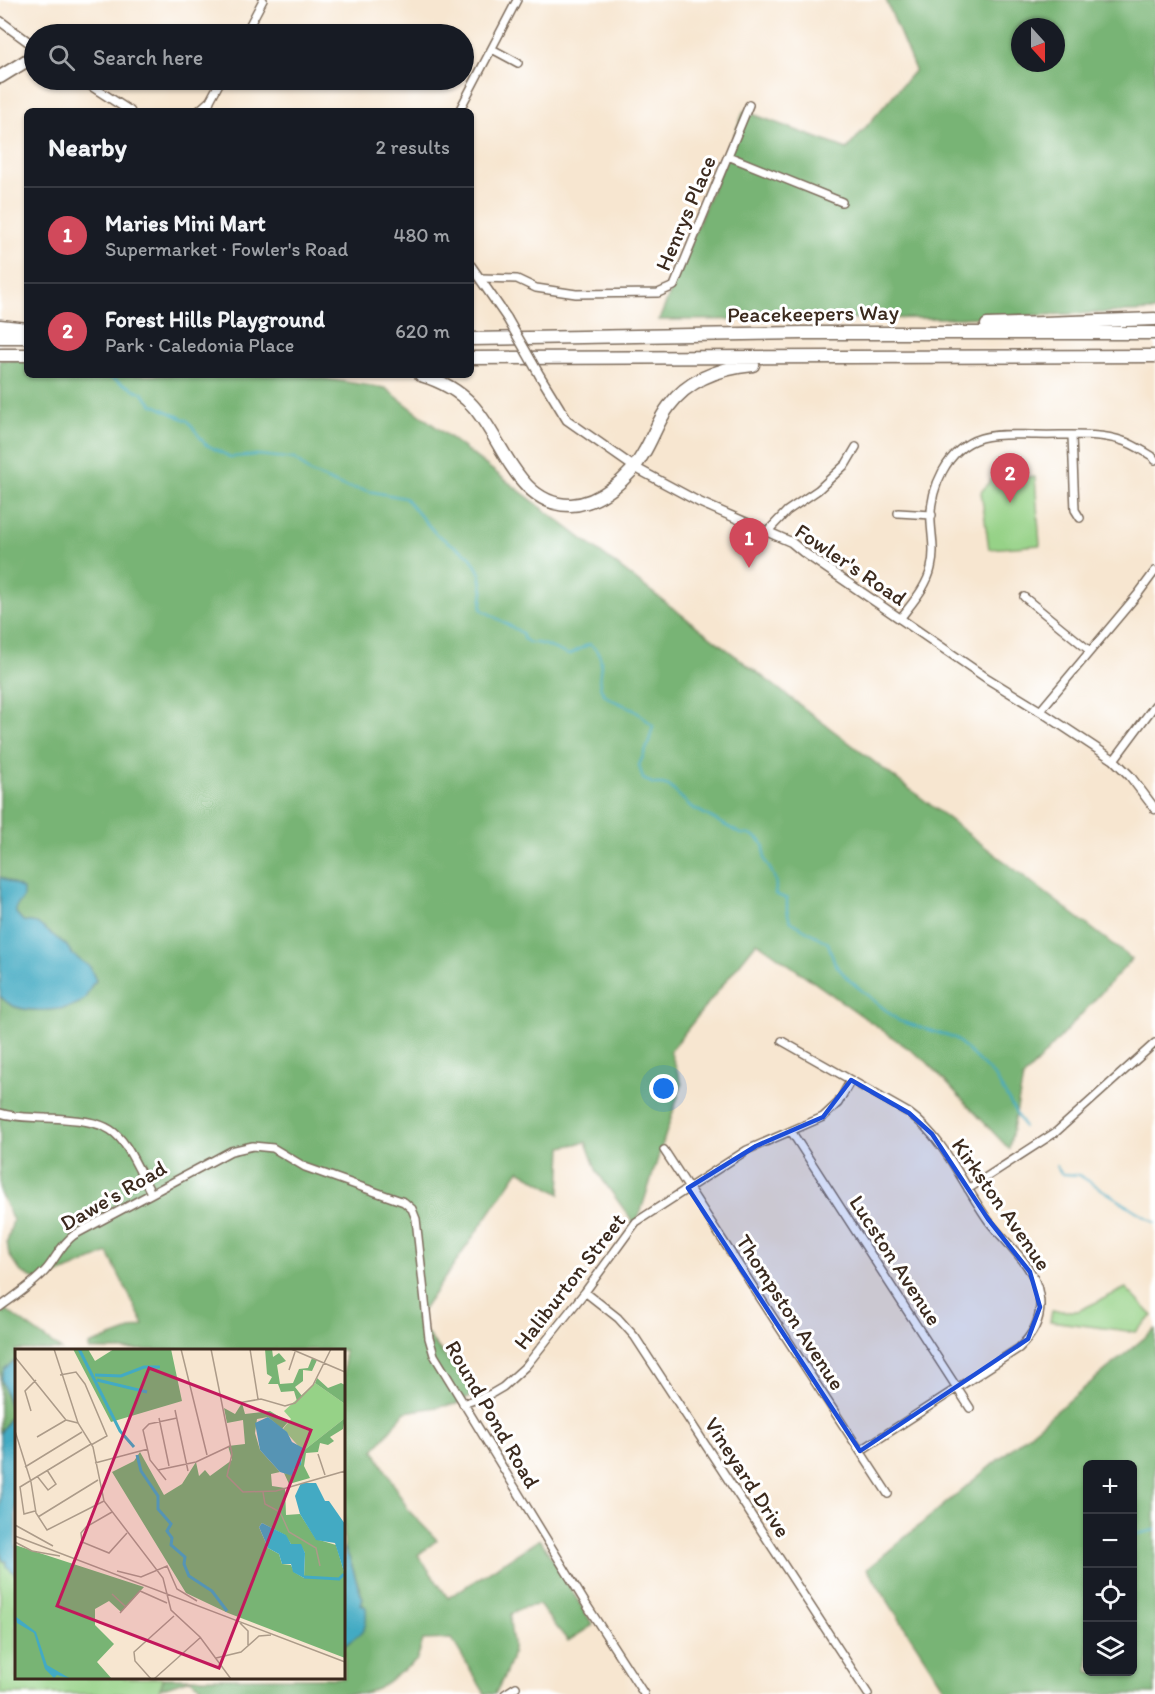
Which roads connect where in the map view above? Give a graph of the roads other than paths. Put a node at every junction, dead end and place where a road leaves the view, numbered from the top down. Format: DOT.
graph roads {
  1 [pos="263,0"];
  2 [pos="517,0"];
  3 [pos="0,21"];
  4 [pos="250,24"];
  5 [pos="24,39"];
  6 [pos="492,49"];
  7 [pos="24,62"];
  8 [pos="518,63"];
  9 [pos="0,77"];
  10 [pos="474,83"];
  11 [pos="97,90"];
  12 [pos="216,90"];
  13 [pos="470,90"];
  14 [pos="748,105"];
  15 [pos="209,106"];
  16 [pos="125,108"];
  17 [pos="461,108"];
  18 [pos="728,156"];
  19 [pos="842,202"];
  20 [pos="474,270"];
  21 [pos="481,278"];
  22 [pos="1155,319"];
  23 [pos="0,326"];
  24 [pos="24,329"];
  25 [pos="893,333"];
  26 [pos="1155,333"];
  27 [pos="24,336"];
  28 [pos="0,337"];
  29 [pos="474,339"];
  30 [pos="0,355"];
  31 [pos="24,355"];
  32 [pos="1155,356"];
  33 [pos="474,358"];
  34 [pos="895,358"];
  35 [pos="429,378"];
  36 [pos="1072,436"];
  37 [pos="856,447"];
  38 [pos="1155,460"];
  39 [pos="634,467"];
  40 [pos="898,513"];
  41 [pos="932,515"];
  42 [pos="1080,518"];
  43 [pos="768,531"];
  44 [pos="1155,571"];
  45 [pos="1024,597"];
  46 [pos="900,619"];
  47 [pos="1090,651"];
  48 [pos="1155,705"];
  49 [pos="1040,711"];
  50 [pos="1114,760"];
  51 [pos="1155,809"];
  52 [pos="782,1041"];
  53 [pos="1155,1043"];
  54 [pos="851,1080"];
  55 [pos="0,1113"];
  56 [pos="791,1131"];
  57 [pos="264,1146"];
  58 [pos="664,1150"];
  59 [pos="688,1188"];
  60 [pos="968,1189"];
  61 [pos="151,1193"];
  62 [pos="585,1292"];
  63 [pos="0,1307"];
  64 [pos="957,1388"];
  65 [pos="463,1404"];
  66 [pos="970,1408"];
  67 [pos="860,1451"];
  68 [pos="888,1494"];
  69 [pos="516,1687"];
  70 [pos="505,1694"];
  71 [pos="644,1694"];
  72 [pos="868,1694"];
  1 -- 4 [label="street"];
  2 -- 6 [label="street"];
  3 -- 5 [label="street"];
  6 -- 8 [label="street"];
  6 -- 10 [label="street"];
  7 -- 9 [label="highway"];
  11 -- 16 [label="street"];
  12 -- 15 [label="street"];
  13 -- 17 [label="street"];
  14 -- 18 [label="street, Henrys Place"];
  18 -- 19 [label="street"];
  18 -- 21 [label="street, Henrys Place"];
  20 -- 21 [label="street, Fowler's Road"];
  21 -- 39 [label="street, Fowler's Road, bridge"];
  22 -- 25 [label="highway"];
  23 -- 24 [label="highway"];
  25 -- 26 [label="highway, Peacekeepers Way"];
  25 -- 29 [label="highway, Peacekeepers Way"];
  27 -- 28 [label="highway"];
  30 -- 31 [label="highway"];
  32 -- 34 [label="highway, Peacekeepers Way"];
  33 -- 34 [label="highway, Peacekeepers Way"];
  34 -- 39 [label="highway"];
  35 -- 39 [label="highway"];
  36 -- 38 [label="street"];
  36 -- 41 [label="street"];
  36 -- 42 [label="street"];
  37 -- 43 [label="street"];
  39 -- 43 [label="street, Fowler's Road"];
  40 -- 41 [label="street"];
  41 -- 46 [label="street"];
  43 -- 46 [label="street, Fowler's Road"];
  44 -- 47 [label="street"];
  45 -- 47 [label="street"];
  46 -- 49 [label="street, Fowler's Road"];
  47 -- 49 [label="street"];
  48 -- 50 [label="street"];
  49 -- 50 [label="street, Fowler's Road"];
  50 -- 51 [label="street, Fowler's Road"];
  52 -- 54 [label="street, Kirkston Avenue"];
  53 -- 60 [label="street"];
  54 -- 56 [label="street, Haliburton Street"];
  54 -- 60 [label="street, Kirkston Avenue"];
  55 -- 61 [label="street"];
  56 -- 59 [label="street, Haliburton Street"];
  56 -- 64 [label="street, Lucston Avenue"];
  57 -- 61 [label="street, Dawe's Road"];
  57 -- 65 [label="street, Round Pond Road"];
  58 -- 59 [label="street, Thompston Avenue"];
  59 -- 62 [label="street, Haliburton Street"];
  59 -- 67 [label="street, Thompston Avenue"];
  60 -- 64 [label="street, Kirkston Avenue"];
  61 -- 63 [label="street, Dawe's Road"];
  62 -- 65 [label="street, Haliburton Street"];
  62 -- 72 [label="street, Vineyard Drive"];
  64 -- 66 [label="street, Lucston Avenue"];
  64 -- 67 [label="street, Kirkston Avenue"];
  65 -- 71 [label="street, Round Pond Road"];
  67 -- 68 [label="street, Thompston Avenue"];
  69 -- 70 [label="street"];
}
